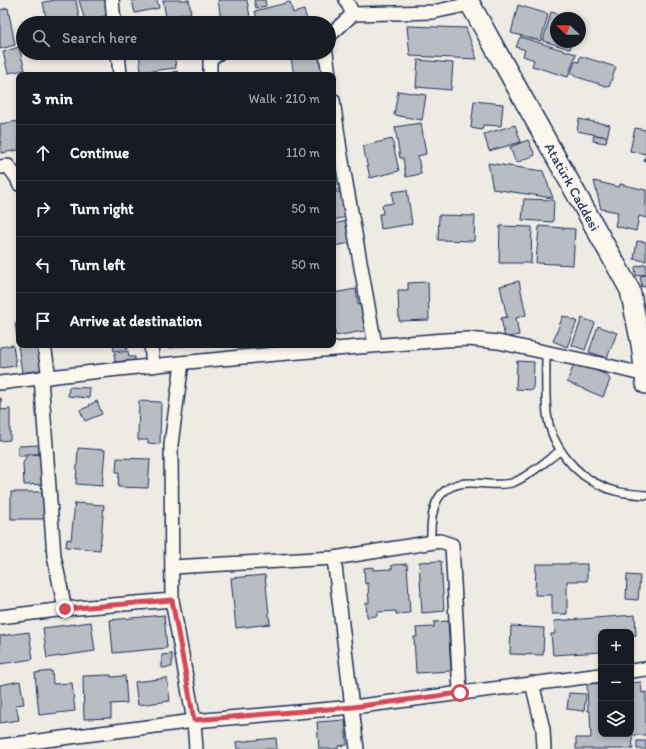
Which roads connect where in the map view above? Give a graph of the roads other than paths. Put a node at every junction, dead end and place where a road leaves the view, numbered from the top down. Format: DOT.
graph roads {
  1 [pos="112,0"];
  2 [pos="346,0"];
  3 [pos="469,2"];
  4 [pos="353,14"];
  5 [pos="113,16"];
  6 [pos="336,30"];
  7 [pos="119,60"];
  8 [pos="210,60"];
  9 [pos="327,60"];
  10 [pos="120,72"];
  11 [pos="210,72"];
  12 [pos="329,72"];
  13 [pos="336,121"];
  14 [pos="0,167"];
  15 [pos="16,178"];
  16 [pos="375,345"];
  17 [pos="336,347"];
  18 [pos="44,348"];
  19 [pos="151,348"];
  20 [pos="308,348"];
  21 [pos="263,350"];
  22 [pos="546,353"];
  23 [pos="182,363"];
  24 [pos="154,366"];
  25 [pos="646,375"];
  26 [pos="45,377"];
  27 [pos="0,383"];
  28 [pos="646,384"];
  29 [pos="560,450"];
  30 [pos="646,495"];
  31 [pos="431,542"];
  32 [pos="334,558"];
  33 [pos="172,567"];
  34 [pos="172,600"];
  35 [pos="65,609"];
  36 [pos="0,617"];
  37 [pos="646,669"];
  38 [pos="634,671"];
  39 [pos="598,674"];
  40 [pos="532,683"];
  41 [pos="460,693"];
  42 [pos="353,707"];
  43 [pos="194,720"];
  44 [pos="52,744"];
  45 [pos="0,746"];
  46 [pos="196,749"];
  47 [pos="357,749"];
  48 [pos="544,749"];
  1 -- 5 [label="street"];
  2 -- 4 [label="street"];
  3 -- 4 [label="street"];
  3 -- 25 [label="main road, Atatürk Caddesi"];
  4 -- 6 [label="street"];
  7 -- 10 [label="street"];
  8 -- 11 [label="street"];
  9 -- 12 [label="street"];
  13 -- 16 [label="street"];
  14 -- 15 [label="street"];
  16 -- 17 [label="street"];
  16 -- 22 [label="street"];
  18 -- 26 [label="street"];
  19 -- 24 [label="street"];
  20 -- 21 [label="street"];
  21 -- 23 [label="street"];
  22 -- 25 [label="street"];
  22 -- 29 [label="lane"];
  23 -- 24 [label="street"];
  23 -- 33 [label="street"];
  24 -- 26 [label="street"];
  25 -- 28 [label="main road, Atatürk Caddesi"];
  26 -- 27 [label="street"];
  26 -- 35 [label="street"];
  29 -- 30 [label="lane"];
  29 -- 31 [label="lane"];
  31 -- 32 [label="street"];
  31 -- 41 [label="street"];
  32 -- 33 [label="street"];
  32 -- 42 [label="street"];
  33 -- 34 [label="street"];
  34 -- 35 [label="street"];
  34 -- 43 [label="street"];
  35 -- 36 [label="street"];
  37 -- 38 [label="street"];
  39 -- 40 [label="street"];
  40 -- 41 [label="street"];
  40 -- 48 [label="street"];
  41 -- 42 [label="street"];
  42 -- 43 [label="street"];
  42 -- 47 [label="street"];
  43 -- 44 [label="street"];
  43 -- 46 [label="street"];
  44 -- 45 [label="street"];
}
